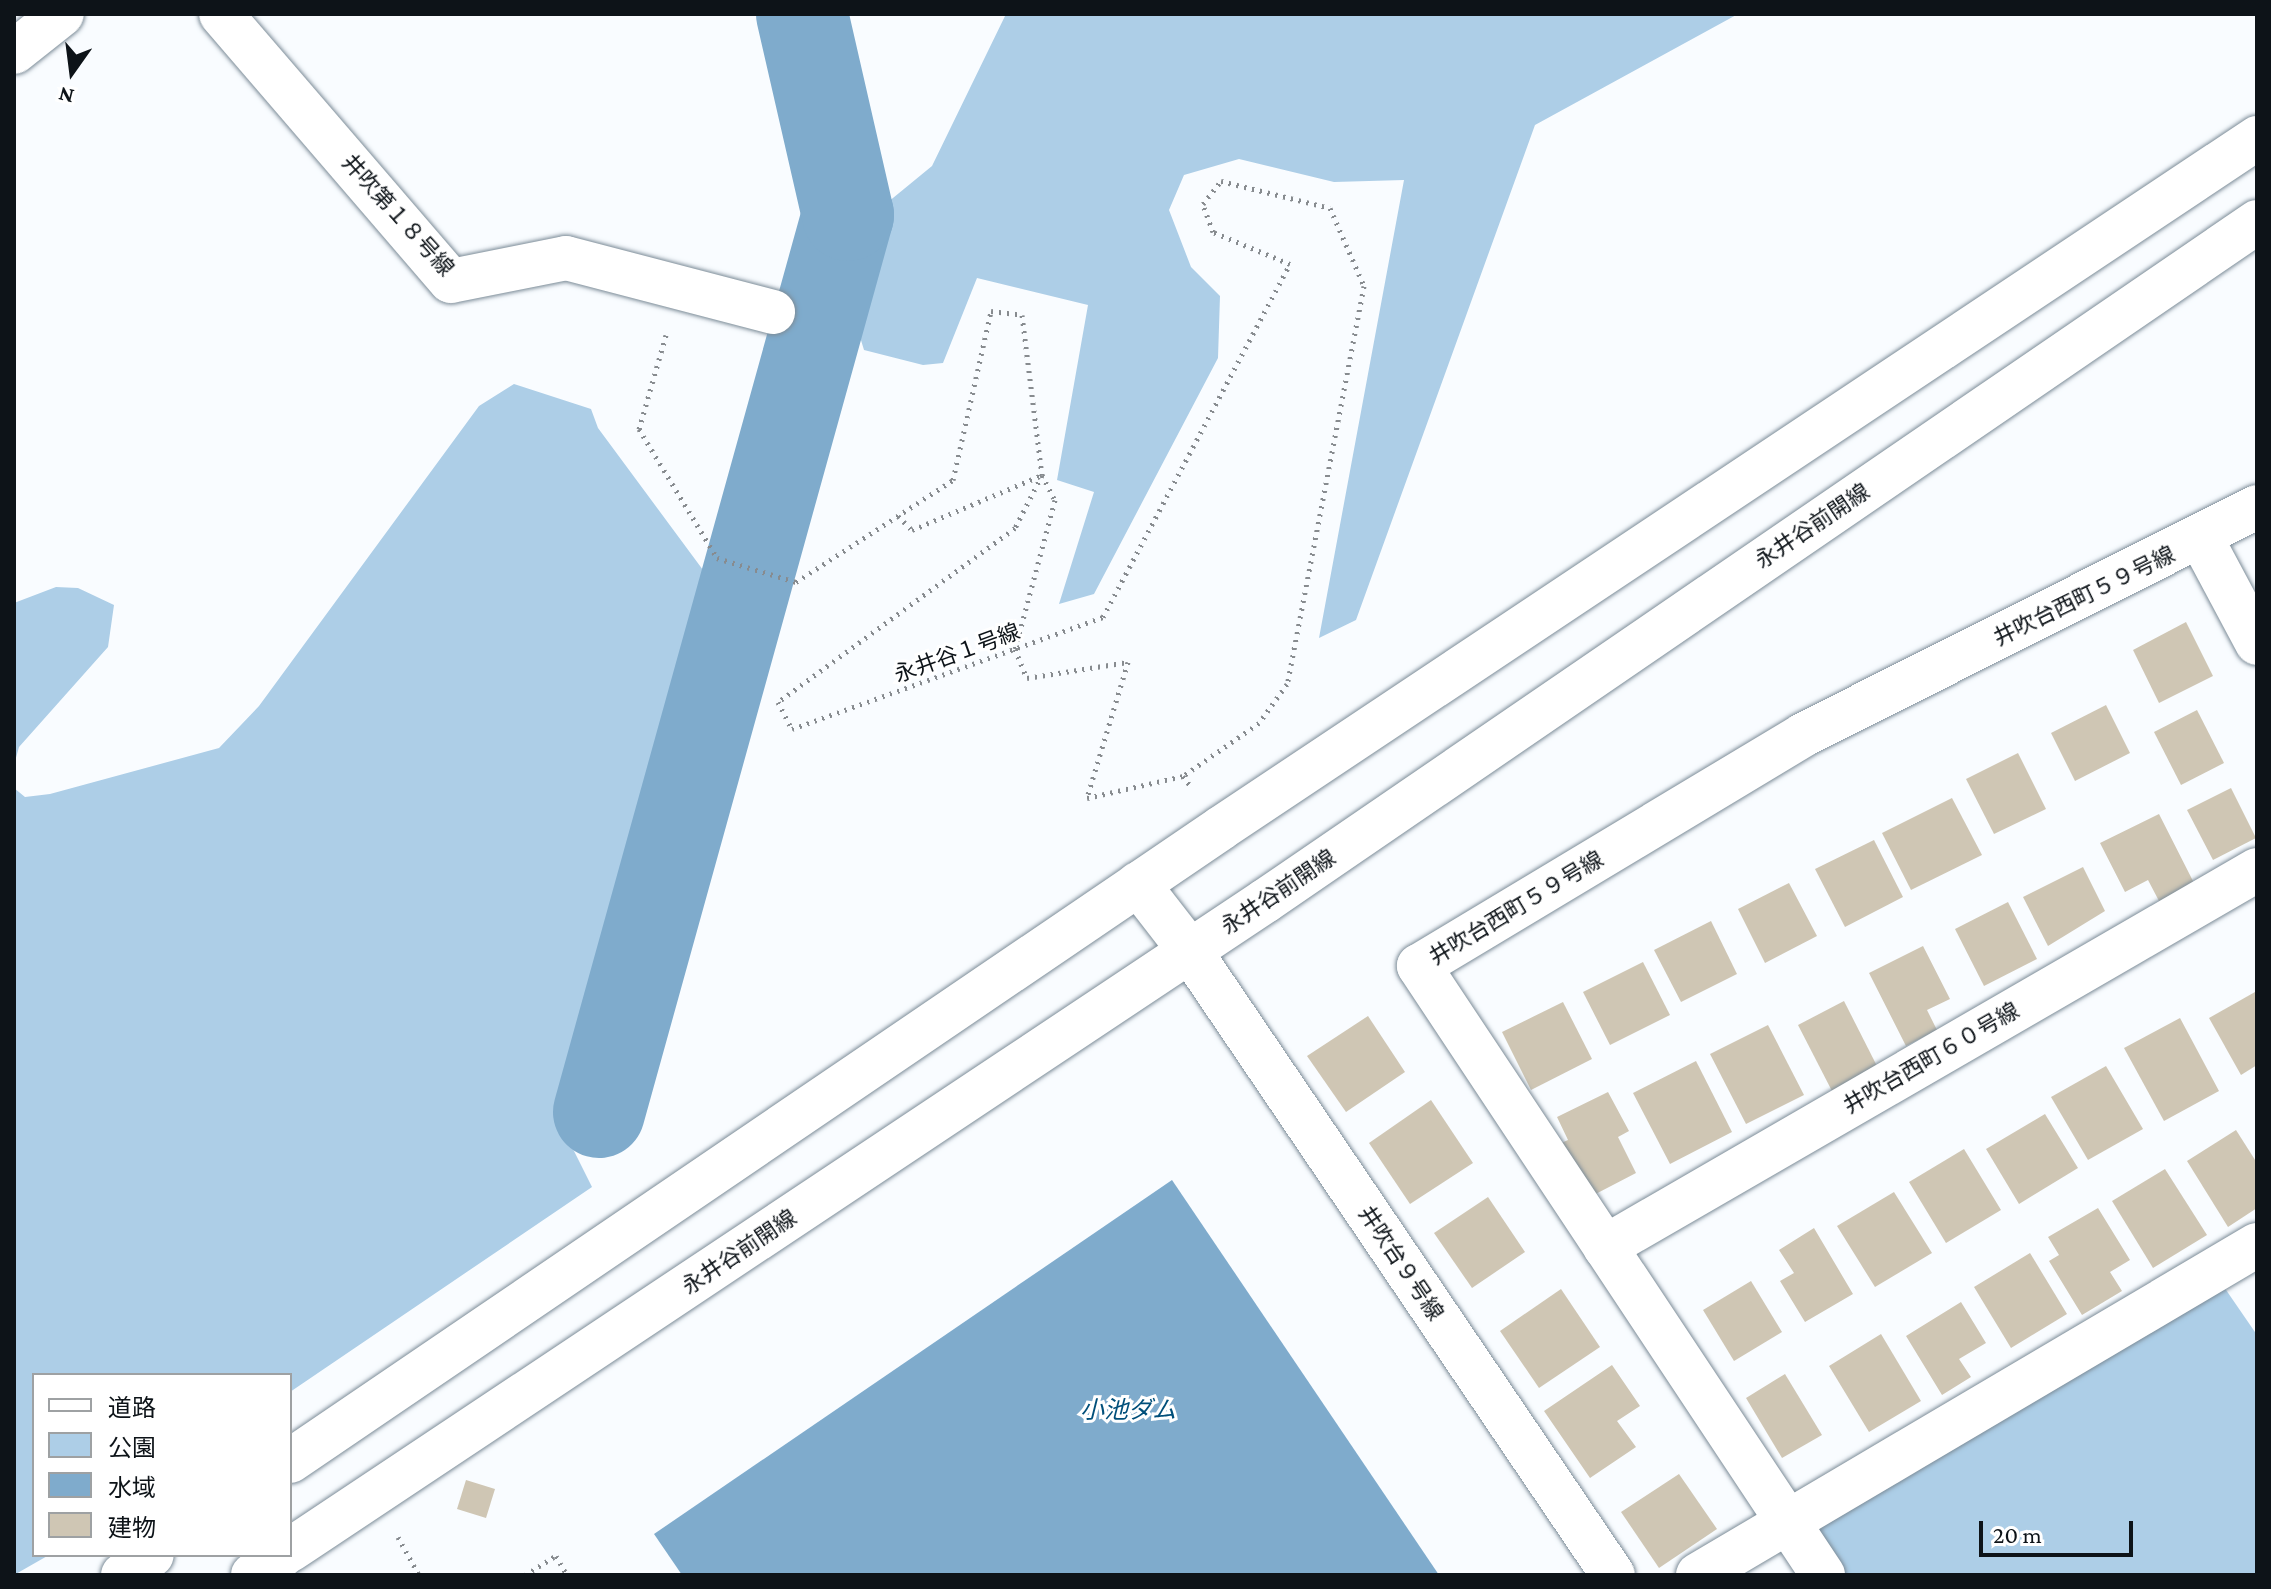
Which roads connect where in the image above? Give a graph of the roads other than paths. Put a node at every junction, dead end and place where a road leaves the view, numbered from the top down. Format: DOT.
graph roads {
  1 [pos="62,14"];
  2 [pos="221,14"];
  3 [pos="14,52"];
  4 [pos="2257,138"];
  5 [pos="2257,222"];
  6 [pos="773,312"];
  7 [pos="2257,507"];
  8 [pos="2201,538"];
  9 [pos="2257,643"];
  10 [pos="2257,870"];
  11 [pos="1138,884"];
  12 [pos="1190,951"];
  13 [pos="2257,1245"];
  14 [pos="1605,1247"];
  15 [pos="292,1460"];
  16 [pos="1789,1525"];
  17 [pos="292,1549"];
  18 [pos="149,1557"];
  19 [pos="280,1557"];
  20 [pos="123,1575"];
  21 [pos="253,1575"];
  22 [pos="1613,1575"];
  23 [pos="1698,1575"];
  24 [pos="1823,1575"];
  1 -- 3 [label="street"];
  2 -- 6 [label="street, 井吹第１８号線"];
  4 -- 11 [label="street"];
  5 -- 12 [label="street, 永井谷前開線"];
  7 -- 8 [label="street, 井吹台西町５９号線"];
  8 -- 9 [label="street"];
  8 -- 14 [label="street, 井吹台西町５９号線"];
  10 -- 14 [label="street, 井吹台西町６０号線"];
  11 -- 12 [label="street, 井吹台９号線"];
  11 -- 15 [label="street"];
  12 -- 17 [label="street, 永井谷前開線"];
  12 -- 22 [label="street, 井吹台９号線"];
  13 -- 16 [label="street"];
  14 -- 16 [label="street, 井吹台西町５９号線"];
  16 -- 23 [label="street"];
  16 -- 24 [label="street, 井吹台西町５９号線"];
  18 -- 20 [label="street"];
  19 -- 21 [label="street"];
}
